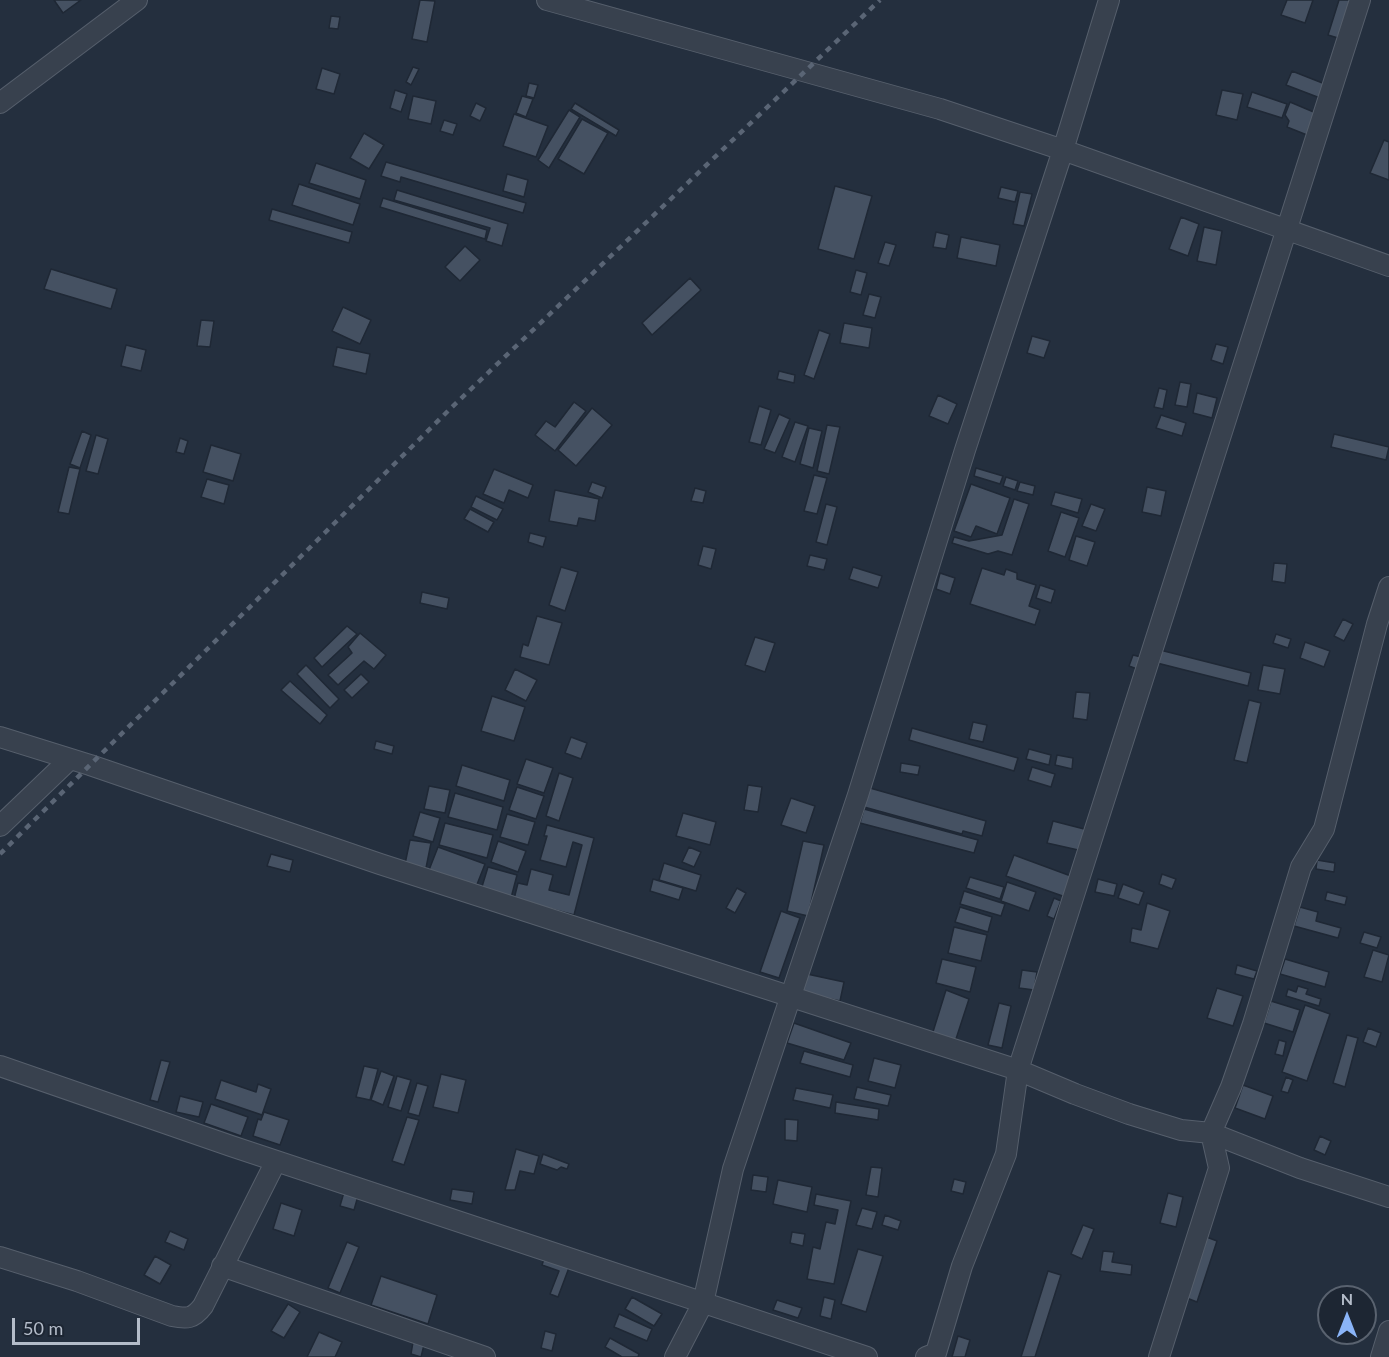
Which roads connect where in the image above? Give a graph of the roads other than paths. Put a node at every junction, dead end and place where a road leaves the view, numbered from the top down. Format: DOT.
graph roads {
  1 [pos="137,0"];
  2 [pos="547,0"];
  3 [pos="1109,0"];
  4 [pos="1360,0"];
  5 [pos="0,103"];
  6 [pos="1063,150"];
  7 [pos="1285,230"];
  8 [pos="1389,266"];
  9 [pos="1389,587"];
  10 [pos="0,737"];
  11 [pos="69,760"];
  12 [pos="0,826"];
  13 [pos="790,996"];
  14 [pos="0,1066"];
  15 [pos="1018,1070"];
  16 [pos="1211,1133"];
  17 [pos="276,1161"];
  18 [pos="1389,1197"];
  19 [pos="0,1257"];
  20 [pos="222,1266"];
  21 [pos="703,1303"];
  22 [pos="1389,1332"];
  23 [pos="485,1357"];
  24 [pos="675,1357"];
  25 [pos="867,1357"];
  26 [pos="927,1357"];
  27 [pos="1158,1357"];
  28 [pos="1381,1357"];
  1 -- 5 [label="street"];
  2 -- 6 [label="street"];
  3 -- 6 [label="street"];
  4 -- 7 [label="street"];
  6 -- 7 [label="street"];
  6 -- 13 [label="street"];
  7 -- 8 [label="street"];
  7 -- 15 [label="street"];
  9 -- 16 [label="street"];
  10 -- 11 [label="street"];
  11 -- 12 [label="street"];
  11 -- 13 [label="street"];
  13 -- 15 [label="street"];
  13 -- 21 [label="street"];
  14 -- 17 [label="street"];
  15 -- 16 [label="street"];
  15 -- 26 [label="street"];
  16 -- 18 [label="street"];
  16 -- 27 [label="street"];
  17 -- 20 [label="street"];
  17 -- 21 [label="street"];
  19 -- 20 [label="street"];
  20 -- 23 [label="street"];
  21 -- 24 [label="street"];
  21 -- 25 [label="street"];
  22 -- 28 [label="street"];
}
